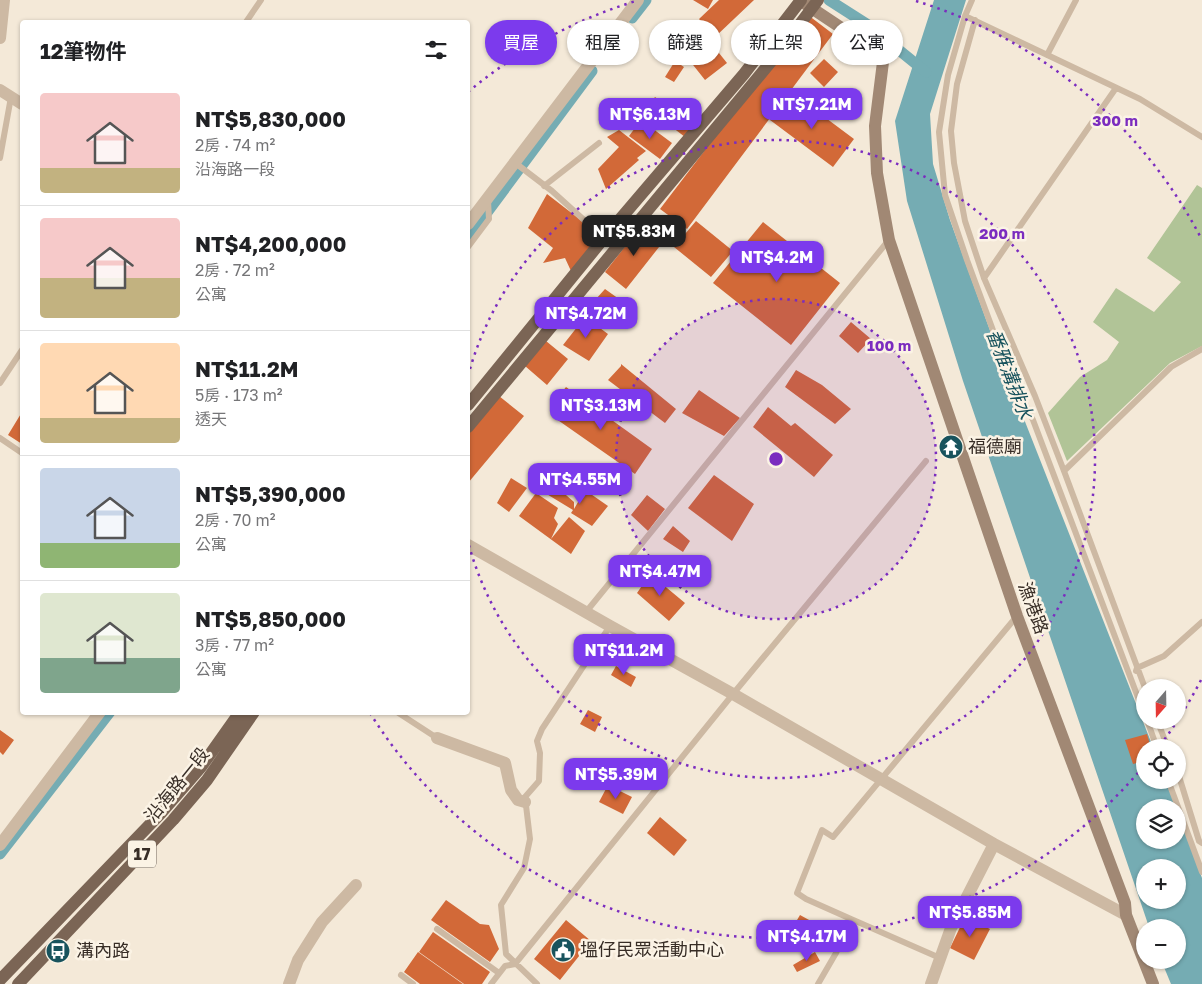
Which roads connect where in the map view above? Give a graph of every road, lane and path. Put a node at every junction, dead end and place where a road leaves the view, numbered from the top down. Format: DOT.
graph roads {
  1 [pos="4,0"];
  2 [pos="262,0"];
  3 [pos="638,0"];
  4 [pos="801,0"];
  5 [pos="972,0"];
  6 [pos="1076,0"];
  7 [pos="815,4"];
  8 [pos="965,16"];
  9 [pos="247,20"];
  10 [pos="975,20"];
  11 [pos="0,38"];
  12 [pos="1047,55"];
  13 [pos="1116,88"];
  14 [pos="0,90"];
  15 [pos="11,97"];
  16 [pos="20,103"];
  17 [pos="1202,137"];
  18 [pos="598,143"];
  19 [pos="0,158"];
  20 [pos="514,162"];
  21 [pos="662,170"];
  22 [pos="672,179"];
  23 [pos="544,186"];
  24 [pos="488,198"];
  25 [pos="470,221"];
  26 [pos="604,238"];
  27 [pos="889,240"];
  28 [pos="470,244"];
  29 [pos="593,252"];
  30 [pos="604,262"];
  31 [pos="984,278"];
  32 [pos="1202,349"];
  33 [pos="20,353"];
  34 [pos="0,384"];
  35 [pos="470,402"];
  36 [pos="470,406"];
  37 [pos="479,413"];
  38 [pos="470,424"];
  39 [pos="0,438"];
  40 [pos="20,452"];
  41 [pos="926,461"];
  42 [pos="1064,471"];
  43 [pos="470,545"];
  44 [pos="586,612"];
  45 [pos="1017,616"];
  46 [pos="1202,622"];
  47 [pos="610,626"];
  48 [pos="1138,668"];
  49 [pos="1142,679"];
  50 [pos="1132,680"];
  51 [pos="1136,691"];
  52 [pos="733,694"];
  53 [pos="98,715"];
  54 [pos="238,715"];
  55 [pos="252,715"];
  56 [pos="401,715"];
  57 [pos="437,738"];
  58 [pos="881,779"];
  59 [pos="1171,789"];
  60 [pos="1183,789"];
  61 [pos="525,802"];
  62 [pos="1202,842"];
  63 [pos="994,844"];
  64 [pos="0,845"];
  65 [pos="1202,872"];
  66 [pos="356,885"];
  67 [pos="1126,915"];
  68 [pos="851,919"];
  69 [pos="437,929"];
  70 [pos="940,958"];
  71 [pos="515,964"];
  72 [pos="500,973"];
  73 [pos="400,975"];
  74 [pos="0,980"];
  75 [pos="18,984"];
  76 [pos="289,984"];
  77 [pos="413,984"];
  78 [pos="491,984"];
  79 [pos="537,984"];
  80 [pos="818,984"];
  81 [pos="931,984"];
  82 [pos="1154,984"];
  1 -- 11 [label="street"];
  2 -- 9 [label="lane"];
  3 -- 20 [label="street"];
  4 -- 7 [label="street, 漁港路"];
  4 -- 21 [label="main road"];
  5 -- 8 [label="lane"];
  6 -- 12 [label="lane"];
  7 -- 22 [label="main road"];
  7 -- 27 [label="street, 漁港路"];
  8 -- 10 [label="lane"];
  8 -- 50 [label="lane"];
  10 -- 12 [label="lane"];
  10 -- 31 [label="lane"];
  12 -- 13 [label="lane"];
  13 -- 17 [label="lane"];
  13 -- 31 [label="lane"];
  14 -- 15 [label="street"];
  15 -- 16 [label="street"];
  15 -- 19 [label="lane"];
  18 -- 23 [label="lane"];
  20 -- 23 [label="lane"];
  20 -- 24 [label="street"];
  21 -- 22 [label="main road"];
  21 -- 26 [label="main road"];
  22 -- 30 [label="main road"];
  23 -- 26 [label="lane"];
  24 -- 25 [label="street"];
  24 -- 28 [label="lane"];
  26 -- 29 [label="main road"];
  27 -- 44 [label="lane"];
  27 -- 45 [label="street, 漁港路"];
  29 -- 30 [label="main road"];
  29 -- 35 [label="main road"];
  30 -- 37 [label="main road"];
  31 -- 42 [label="lane"];
  32 -- 42 [label="lane"];
  33 -- 34 [label="lane"];
  36 -- 37 [label="street"];
  37 -- 38 [label="main road"];
  39 -- 40 [label="lane"];
  41 -- 52 [label="lane"];
  42 -- 48 [label="lane"];
  43 -- 44 [label="street"];
  44 -- 47 [label="street"];
  45 -- 58 [label="lane"];
  45 -- 67 [label="street, 漁港路"];
  46 -- 48 [label="lane"];
  47 -- 52 [label="street"];
  47 -- 61 [label="lane"];
  48 -- 49 [label="lane"];
  48 -- 50 [label="lane"];
  50 -- 51 [label="lane"];
  52 -- 58 [label="street"];
  52 -- 71 [label="lane"];
  53 -- 64 [label="street"];
  54 -- 74 [label="main road, 沿海路一段 / 17"];
  55 -- 75 [label="main road, 沿海路一段 / 17"];
  56 -- 57 [label="lane"];
  57 -- 61 [label="street"];
  58 -- 63 [label="street"];
  58 -- 68 [label="lane"];
  59 -- 65 [label="lane"];
  60 -- 62 [label="lane"];
  61 -- 71 [label="lane"];
  63 -- 67 [label="street"];
  63 -- 70 [label="street"];
  66 -- 76 [label="street"];
  67 -- 82 [label="street, 漁港路"];
  68 -- 70 [label="lane"];
  68 -- 80 [label="lane"];
  69 -- 72 [label="lane"];
  70 -- 81 [label="street"];
  71 -- 72 [label="lane"];
  71 -- 79 [label="lane"];
  72 -- 78 [label="lane"];
  73 -- 77 [label="lane"];
}
